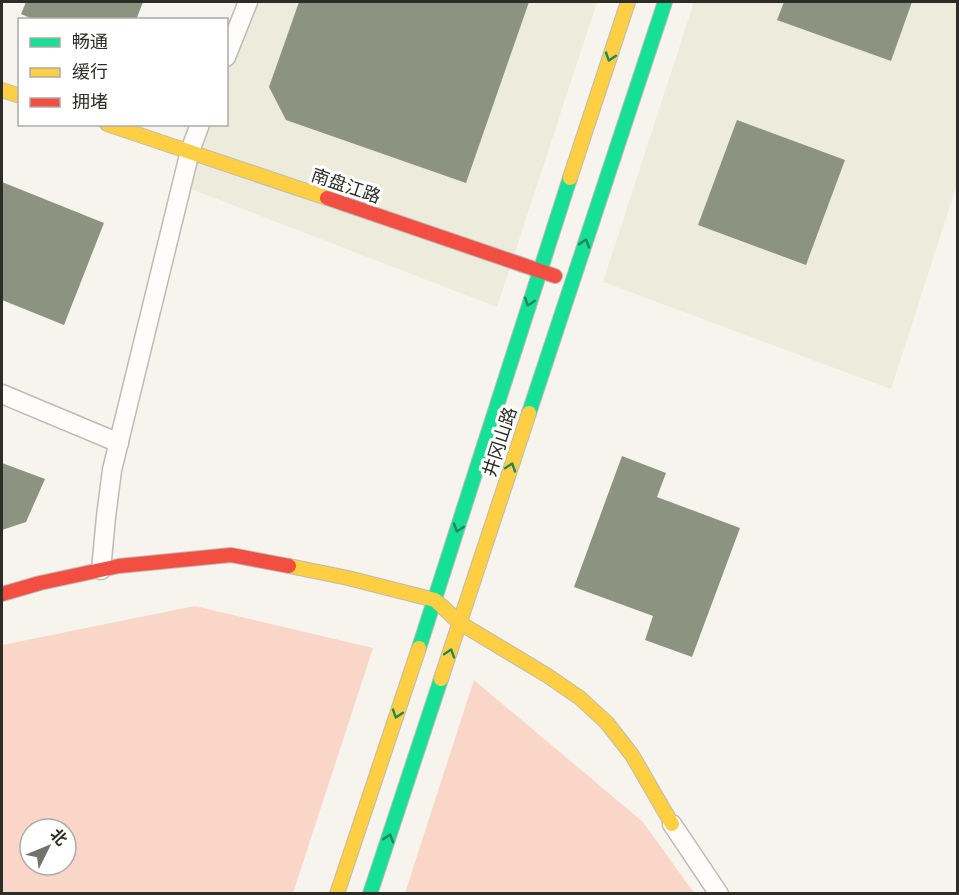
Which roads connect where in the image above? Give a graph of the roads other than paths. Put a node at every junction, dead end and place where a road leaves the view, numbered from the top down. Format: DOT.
graph roads {
  1 [pos="248,2"];
  2 [pos="628,2"];
  3 [pos="665,2"];
  4 [pos="228,52"];
  5 [pos="2,90"];
  6 [pos="18,95"];
  7 [pos="113,126"];
  8 [pos="199,126"];
  9 [pos="190,151"];
  10 [pos="539,271"];
  11 [pos="572,282"];
  12 [pos="2,394"];
  13 [pos="119,443"];
  14 [pos="101,570"];
  15 [pos="2,594"];
  16 [pos="435,600"];
  17 [pos="460,623"];
  18 [pos="672,824"];
  19 [pos="337,894"];
  20 [pos="370,894"];
  21 [pos="719,894"];
  1 -- 4 [label="street"];
  2 -- 10 [label="main road, 井冈山路, one-way"];
  11 -- 3 [label="main road, 井冈山路, one-way"];
  5 -- 6 [label="main road"];
  7 -- 9 [label="main road, 南盘江路"];
  8 -- 9 [label="street"];
  9 -- 10 [label="main road, 南盘江路"];
  9 -- 13 [label="street"];
  10 -- 11 [label="main road, 南盘江路"];
  10 -- 16 [label="main road, 井冈山路, one-way"];
  17 -- 11 [label="main road, 井冈山路, one-way"];
  12 -- 13 [label="street"];
  13 -- 14 [label="street"];
  14 -- 15 [label="main road"];
  14 -- 16 [label="main road"];
  16 -- 17 [label="main road"];
  16 -- 19 [label="main road, 井冈山路, one-way"];
  17 -- 18 [label="main road"];
  20 -- 17 [label="main road, 井冈山路, one-way"];
  18 -- 21 [label="street"];
}
